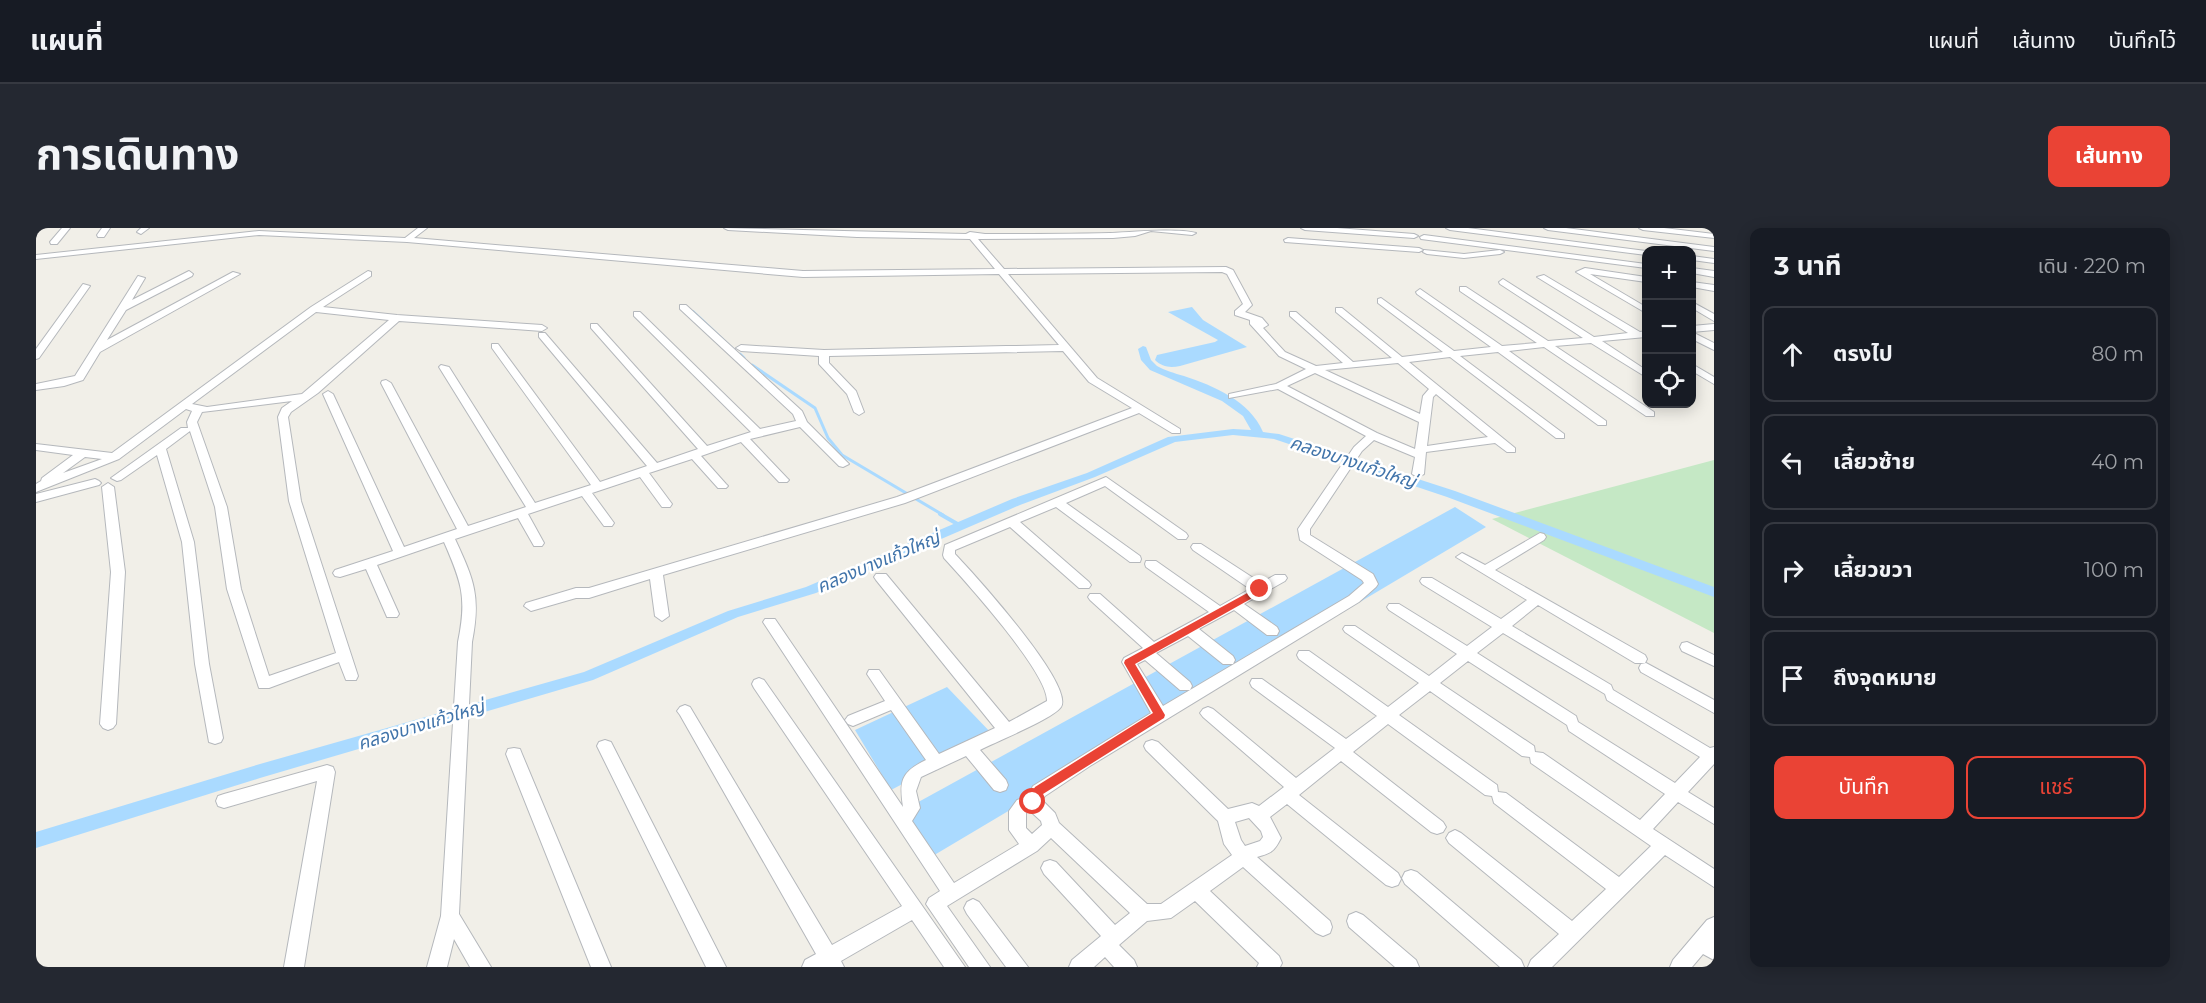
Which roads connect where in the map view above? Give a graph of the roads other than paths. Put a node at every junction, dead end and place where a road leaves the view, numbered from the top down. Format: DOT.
graph roads {
  1 [pos="66,228"];
  2 [pos="423,228"];
  3 [pos="728,228"];
  4 [pos="966,228"];
  5 [pos="1305,228"];
  6 [pos="1450,228"];
  7 [pos="1548,228"];
  8 [pos="1643,228"];
  9 [pos="1152,229"];
  10 [pos="1334,229"];
  11 [pos="782,230"];
  12 [pos="794,230"];
  13 [pos="808,231"];
  14 [pos="1192,233"];
  15 [pos="1414,236"];
  16 [pos="1515,236"];
  17 [pos="1714,236"];
  18 [pos="972,237"];
  19 [pos="1424,237"];
  20 [pos="407,240"];
  21 [pos="1288,240"];
  22 [pos="54,242"];
  23 [pos="1339,244"];
  24 [pos="1514,249"];
  25 [pos="1714,249"];
  26 [pos="1642,252"];
  27 [pos="1444,254"];
  28 [pos="36,256"];
  29 [pos="1696,259"];
  30 [pos="1714,261"];
  31 [pos="1448,265"];
  32 [pos="1642,265"];
  33 [pos="1003,272"];
  34 [pos="1696,272"];
  35 [pos="189,274"];
  36 [pos="237,274"];
  37 [pos="368,274"];
  38 [pos="1714,274"];
  39 [pos="1541,277"];
  40 [pos="141,278"];
  41 [pos="1642,278"];
  42 [pos="1503,282"];
  43 [pos="1696,285"];
  44 [pos="86,286"];
  45 [pos="1702,286"];
  46 [pos="1714,288"];
  47 [pos="1463,289"];
  48 [pos="1420,292"];
  49 [pos="1710,298"];
  50 [pos="1381,302"];
  51 [pos="683,307"];
  52 [pos="1642,307"];
  53 [pos="1696,307"];
  54 [pos="121,309"];
  55 [pos="314,309"];
  56 [pos="1339,310"];
  57 [pos="637,314"];
  58 [pos="1293,314"];
  59 [pos="397,318"];
  60 [pos="1714,318"];
  61 [pos="594,326"];
  62 [pos="1714,327"];
  63 [pos="1696,329"];
  64 [pos="1642,335"];
  65 [pos="1642,336"];
  66 [pos="1696,337"];
  67 [pos="1593,339"];
  68 [pos="1546,345"];
  69 [pos="495,346"];
  70 [pos="1714,347"];
  71 [pos="741,348"];
  72 [pos="1065,348"];
  73 [pos="1500,349"];
  74 [pos="94,351"];
  75 [pos="824,353"];
  76 [pos="1450,354"];
  77 [pos="36,356"];
  78 [pos="1399,358"];
  79 [pos="1350,364"];
  80 [pos="444,367"];
  81 [pos="1314,370"];
  82 [pos="1696,370"];
  83 [pos="1642,371"];
  84 [pos="1714,381"];
  85 [pos="386,383"];
  86 [pos="1279,386"];
  87 [pos="36,387"];
  88 [pos="1436,388"];
  89 [pos="328,394"];
  90 [pos="1233,396"];
  91 [pos="300,397"];
  92 [pos="185,406"];
  93 [pos="199,408"];
  94 [pos="1139,409"];
  95 [pos="859,411"];
  96 [pos="1650,414"];
  97 [pos="1424,420"];
  98 [pos="802,423"];
  99 [pos="1602,423"];
  100 [pos="185,430"];
  101 [pos="1176,431"];
  102 [pos="758,433"];
  103 [pos="1373,435"];
  104 [pos="1560,436"];
  105 [pos="743,438"];
  106 [pos="1498,439"];
  107 [pos="160,448"];
  108 [pos="39,450"];
  109 [pos="1511,450"];
  110 [pos="1419,452"];
  111 [pos="83,453"];
  112 [pos="700,453"];
  113 [pos="115,457"];
  114 [pos="843,464"];
  115 [pos="655,468"];
  116 [pos="642,472"];
  117 [pos="1418,474"];
  118 [pos="46,480"];
  119 [pos="783,480"];
  120 [pos="107,483"];
  121 [pos="722,486"];
  122 [pos="598,487"];
  123 [pos="36,488"];
  124 [pos="585,491"];
  125 [pos="36,498"];
  126 [pos="1057,502"];
  127 [pos="666,504"];
  128 [pos="527,511"];
  129 [pos="1011,521"];
  130 [pos="608,523"];
  131 [pos="465,532"];
  132 [pos="1182,536"];
  133 [pos="448,537"];
  134 [pos="1540,537"];
  135 [pos="538,543"];
  136 [pos="1197,546"];
  137 [pos="400,553"];
  138 [pos="1462,556"];
  139 [pos="1135,559"];
  140 [pos="370,563"];
  141 [pos="1151,564"];
  142 [pos="1486,570"];
  143 [pos="656,572"];
  144 [pos="340,573"];
  145 [pos="881,577"];
  146 [pos="1280,578"];
  147 [pos="1427,581"];
  148 [pos="1083,585"];
  149 [pos="1260,589"];
  150 [pos="1095,597"];
  151 [pos="1537,599"];
  152 [pos="1234,603"];
  153 [pos="531,606"];
  154 [pos="1394,607"];
  155 [pos="1219,612"];
  156 [pos="392,615"];
  157 [pos="662,616"];
  158 [pos="770,622"];
  159 [pos="1502,626"];
  160 [pos="1189,629"];
  161 [pos="1350,629"];
  162 [pos="1272,631"];
  163 [pos="1687,647"];
  164 [pos="1150,651"];
  165 [pos="1467,654"];
  166 [pos="1304,655"];
  167 [pos="339,657"];
  168 [pos="1228,660"];
  169 [pos="1714,661"];
  170 [pos="874,674"];
  171 [pos="351,676"];
  172 [pos="1257,683"];
  173 [pos="1429,683"];
  174 [pos="759,684"];
  175 [pos="1185,686"];
  176 [pos="894,703"];
  177 [pos="1714,707"];
  178 [pos="685,711"];
  179 [pos="1208,714"];
  180 [pos="1160,715"];
  181 [pos="1388,716"];
  182 [pos="854,720"];
  183 [pos="108,724"];
  184 [pos="1006,729"];
  185 [pos="215,738"];
  186 [pos="605,746"];
  187 [pos="1152,746"];
  188 [pos="968,747"];
  189 [pos="1343,750"];
  190 [pos="514,754"];
  191 [pos="1713,756"];
  192 [pos="936,762"];
  193 [pos="1000,785"];
  194 [pos="1291,791"];
  195 [pos="1676,793"];
  196 [pos="224,801"];
  197 [pos="1033,802"];
  198 [pos="1225,817"];
  199 [pos="1258,817"];
  200 [pos="1714,817"];
  201 [pos="903,821"];
  202 [pos="1051,827"];
  203 [pos="1437,827"];
  204 [pos="1641,830"];
  205 [pos="1455,838"];
  206 [pos="1664,845"];
  207 [pos="1031,846"];
  208 [pos="1244,856"];
  209 [pos="1050,867"];
  210 [pos="1714,879"];
  211 [pos="1619,888"];
  212 [pos="1196,889"];
  213 [pos="951,894"];
  214 [pos="973,908"];
  215 [pos="915,909"];
  216 [pos="1143,913"];
  217 [pos="450,916"];
  218 [pos="1356,921"];
  219 [pos="1714,926"];
  220 [pos="1323,927"];
  221 [pos="1573,933"];
  222 [pos="1110,940"];
  223 [pos="1708,946"];
  224 [pos="825,964"];
  225 [pos="294,967"];
  226 [pos="437,967"];
  227 [pos="481,967"];
  228 [pos="601,967"];
  229 [pos="716,967"];
  230 [pos="955,967"];
  231 [pos="980,967"];
  232 [pos="1018,967"];
  233 [pos="1079,967"];
  234 [pos="1127,967"];
  235 [pos="1267,967"];
  236 [pos="1408,967"];
  237 [pos="1514,967"];
  238 [pos="1538,967"];
  239 [pos="1680,967"];
  1 -- 22 [label="street"];
  2 -- 20 [label="street"];
  3 -- 11 [label="street"];
  4 -- 18 [label="street"];
  5 -- 10 [label="street"];
  6 -- 16 [label="street"];
  7 -- 25 [label="street"];
  8 -- 17 [label="street"];
  9 -- 14 [label="street"];
  9 -- 18 [label="street"];
  10 -- 15 [label="street"];
  10 -- 23 [label="street"];
  11 -- 12 [label="street"];
  12 -- 13 [label="street"];
  13 -- 18 [label="street"];
  16 -- 24 [label="street"];
  16 -- 26 [label="street"];
  18 -- 33 [label="street"];
  19 -- 24 [label="street"];
  20 -- 28 [label="street"];
  20 -- 33 [label="street"];
  21 -- 23 [label="street"];
  23 -- 27 [label="street"];
  24 -- 27 [label="street"];
  24 -- 32 [label="street"];
  27 -- 31 [label="street"];
  29 -- 30 [label="street"];
  33 -- 72 [label="street"];
  33 -- 81 [label="street"];
  34 -- 38 [label="street"];
  35 -- 54 [label="street"];
  36 -- 74 [label="street"];
  37 -- 55 [label="street"];
  39 -- 64 [label="street"];
  40 -- 54 [label="street"];
  41 -- 52 [label="street"];
  42 -- 67 [label="street"];
  43 -- 45 [label="street"];
  44 -- 77 [label="street"];
  45 -- 46 [label="street"];
  45 -- 49 [label="street"];
  47 -- 68 [label="street"];
  48 -- 73 [label="street"];
  50 -- 76 [label="street"];
  51 -- 98 [label="street"];
  53 -- 60 [label="street"];
  54 -- 74 [label="street"];
  55 -- 59 [label="street"];
  55 -- 92 [label="street"];
  56 -- 78 [label="street"];
  57 -- 102 [label="street"];
  58 -- 79 [label="street"];
  59 -- 115 [label="street"];
  59 -- 171 [label="street"];
  61 -- 112 [label="street"];
  62 -- 63 [label="street"];
  65 -- 67 [label="street"];
  66 -- 70 [label="street"];
  67 -- 68 [label="street"];
  67 -- 83 [label="street"];
  68 -- 73 [label="street"];
  68 -- 96 [label="street"];
  69 -- 122 [label="street"];
  71 -- 75 [label="street"];
  72 -- 75 [label="street"];
  72 -- 94 [label="street"];
  73 -- 76 [label="street"];
  73 -- 99 [label="street"];
  74 -- 87 [label="street"];
  75 -- 95 [label="street"];
  76 -- 78 [label="street"];
  76 -- 104 [label="street"];
  78 -- 79 [label="street"];
  78 -- 88 [label="street"];
  79 -- 81 [label="street"];
  80 -- 128 [label="street"];
  81 -- 86 [label="street"];
  81 -- 97 [label="street"];
  82 -- 84 [label="street"];
  85 -- 131 [label="street"];
  86 -- 90 [label="street"];
  86 -- 103 [label="street"];
  88 -- 97 [label="street"];
  88 -- 106 [label="street"];
  89 -- 137 [label="street"];
  91 -- 93 [label="street"];
  92 -- 93 [label="street"];
  92 -- 113 [label="street"];
  93 -- 167 [label="street"];
  94 -- 101 [label="street"];
  94 -- 143 [label="street"];
  97 -- 110 [label="street"];
  98 -- 102 [label="street"];
  98 -- 114 [label="street"];
  100 -- 107 [label="street"];
  102 -- 105 [label="street"];
  103 -- 110 [label="street"];
  103 -- 180 [label="street"];
  105 -- 112 [label="street"];
  105 -- 119 [label="street"];
  106 -- 109 [label="street"];
  106 -- 110 [label="street"];
  107 -- 120 [label="street"];
  107 -- 185 [label="street"];
  108 -- 111 [label="street"];
  110 -- 117 [label="street"];
  111 -- 113 [label="street"];
  111 -- 118 [label="street"];
  112 -- 115 [label="street"];
  112 -- 121 [label="street"];
  113 -- 123 [label="street"];
  115 -- 116 [label="street"];
  116 -- 122 [label="street"];
  116 -- 127 [label="street"];
  120 -- 125 [label="street"];
  120 -- 183 [label="street"];
  122 -- 124 [label="street"];
  124 -- 128 [label="street"];
  124 -- 130 [label="street"];
  126 -- 129 [label="street"];
  126 -- 132 [label="street"];
  126 -- 139 [label="street"];
  128 -- 131 [label="street"];
  128 -- 135 [label="street"];
  129 -- 148 [label="street"];
  129 -- 184 [label="street"];
  131 -- 133 [label="street"];
  133 -- 137 [label="street"];
  133 -- 217 [label="street"];
  134 -- 142 [label="street"];
  136 -- 149 [label="street"];
  137 -- 140 [label="street"];
  138 -- 142 [label="street"];
  140 -- 144 [label="street"];
  140 -- 156 [label="street"];
  141 -- 155 [label="street"];
  142 -- 151 [label="street"];
  143 -- 153 [label="street"];
  143 -- 157 [label="street"];
  145 -- 184 [label="street"];
  146 -- 149 [label="street"];
  147 -- 159 [label="street"];
  149 -- 152 [label="street"];
  150 -- 164 [label="street"];
  151 -- 159 [label="street"];
  151 -- 177 [label="street"];
  152 -- 155 [label="street"];
  152 -- 162 [label="street"];
  154 -- 165 [label="street"];
  155 -- 160 [label="street"];
  158 -- 201 [label="street"];
  159 -- 165 [label="street"];
  159 -- 191 [label="street"];
  160 -- 164 [label="street"];
  160 -- 168 [label="street"];
  161 -- 173 [label="street"];
  163 -- 169 [label="street"];
  164 -- 175 [label="street"];
  164 -- 180 [label="street"];
  165 -- 173 [label="street"];
  165 -- 195 [label="street"];
  166 -- 181 [label="street"];
  170 -- 176 [label="street"];
  172 -- 189 [label="street"];
  173 -- 181 [label="street"];
  173 -- 204 [label="street"];
  174 -- 215 [label="street"];
  176 -- 182 [label="street"];
  176 -- 192 [label="street"];
  178 -- 224 [label="street"];
  179 -- 194 [label="street"];
  180 -- 197 [label="street"];
  181 -- 189 [label="street"];
  181 -- 211 [label="street"];
  184 -- 188 [label="street"];
  186 -- 229 [label="street"];
  187 -- 198 [label="street"];
  188 -- 192 [label="street"];
  188 -- 193 [label="street"];
  189 -- 194 [label="street"];
  189 -- 203 [label="street"];
  190 -- 228 [label="street"];
  191 -- 195 [label="street"];
  192 -- 201 [label="street"];
  194 -- 199 [label="street"];
  194 -- 237 [label="street"];
  195 -- 200 [label="street"];
  195 -- 204 [label="street"];
  196 -- 225 [label="street"];
  197 -- 202 [label="street"];
  197 -- 207 [label="street"];
  198 -- 199 [label="street"];
  198 -- 208 [label="street"];
  199 -- 208 [label="street"];
  201 -- 213 [label="street"];
  202 -- 207 [label="street"];
  202 -- 216 [label="street"];
  204 -- 206 [label="street"];
  205 -- 221 [label="street"];
  206 -- 210 [label="street"];
  206 -- 211 [label="street"];
  207 -- 213 [label="street"];
  208 -- 212 [label="street"];
  208 -- 220 [label="street"];
  209 -- 222 [label="street"];
  211 -- 221 [label="street"];
  212 -- 216 [label="street"];
  212 -- 235 [label="street"];
  213 -- 231 [label="street"];
  214 -- 232 [label="street"];
  215 -- 224 [label="street"];
  215 -- 230 [label="street"];
  216 -- 222 [label="street"];
  217 -- 226 [label="street"];
  217 -- 227 [label="street"];
  218 -- 236 [label="street"];
  219 -- 223 [label="street"];
  221 -- 238 [label="street"];
  222 -- 233 [label="street"];
  222 -- 234 [label="street"];
  223 -- 239 [label="street"];
}
